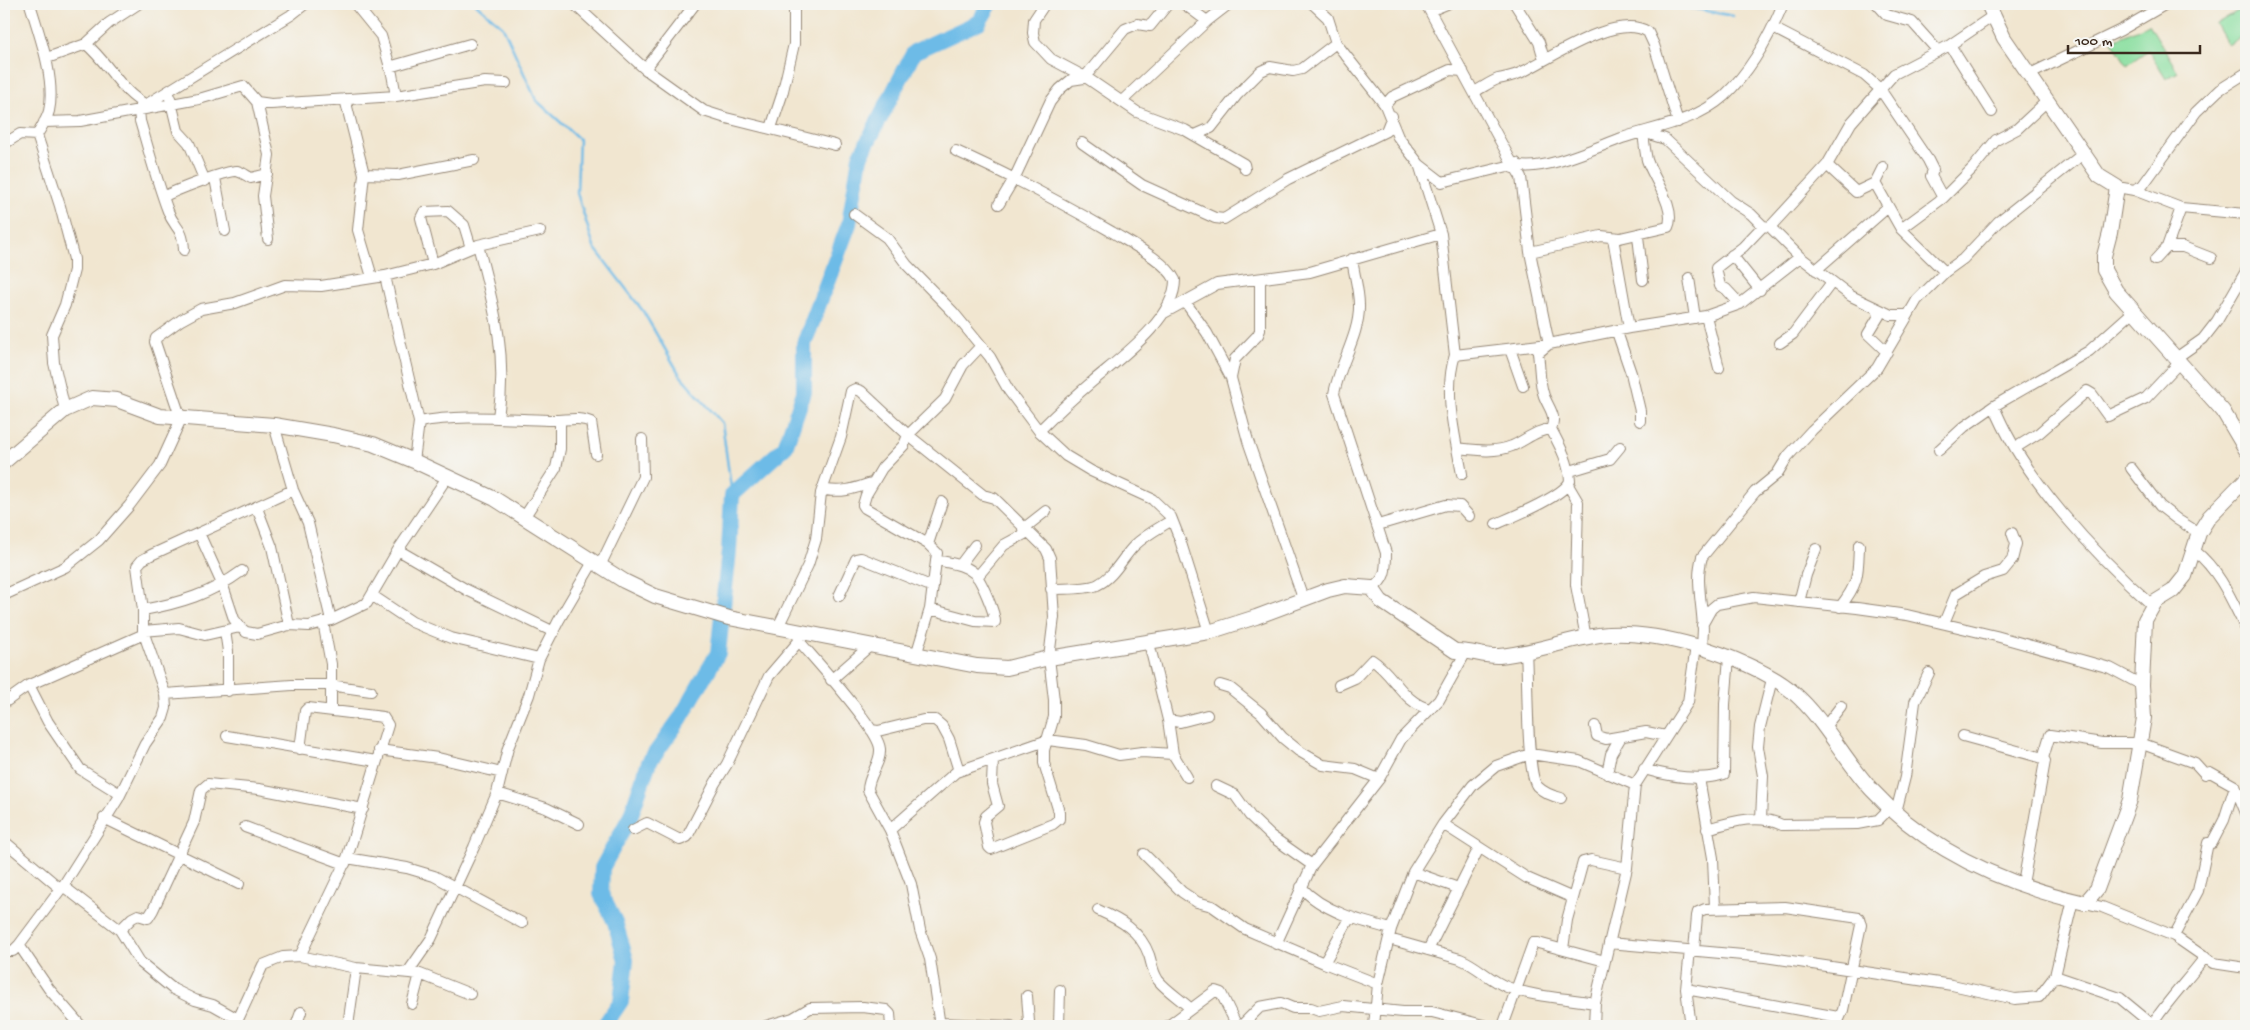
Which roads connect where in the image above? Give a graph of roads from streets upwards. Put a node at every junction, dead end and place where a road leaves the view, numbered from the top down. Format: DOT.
graph roads {
  1 [pos="30,4"];
  2 [pos="138,4"];
  3 [pos="305,4"];
  4 [pos="355,4"];
  5 [pos="574,4"];
  6 [pos="696,4"];
  7 [pos="794,4"];
  8 [pos="1168,4"];
  9 [pos="1184,4"];
  10 [pos="1229,4"];
  11 [pos="1313,4"];
  12 [pos="1448,4"];
  13 [pos="1515,4"];
  14 [pos="1783,4"];
  15 [pos="1877,4"];
  16 [pos="2166,4"];
  17 [pos="1044,5"];
  18 [pos="1428,7"];
  19 [pos="1991,10"];
  20 [pos="1207,21"];
  21 [pos="1773,28"];
  22 [pos="1336,43"];
  23 [pos="86,44"];
  24 [pos="470,44"];
  25 [pos="1950,44"];
  26 [pos="1938,51"];
  27 [pos="47,58"];
  28 [pos="1544,59"];
  29 [pos="389,67"];
  30 [pos="645,69"];
  31 [pos="1463,71"];
  32 [pos="2246,73"];
  33 [pos="2028,75"];
  34 [pos="1084,78"];
  35 [pos="506,83"];
  36 [pos="1880,89"];
  37 [pos="168,91"];
  38 [pos="1474,92"];
  39 [pos="396,96"];
  40 [pos="345,99"];
  41 [pos="1122,101"];
  42 [pos="2047,101"];
  43 [pos="256,102"];
  44 [pos="171,104"];
  45 [pos="1385,105"];
  46 [pos="143,107"];
  47 [pos="1992,112"];
  48 [pos="1392,116"];
  49 [pos="44,122"];
  50 [pos="1678,122"];
  51 [pos="771,128"];
  52 [pos="1643,132"];
  53 [pos="37,135"];
  54 [pos="1195,135"];
  55 [pos="1082,143"];
  56 [pos="4,144"];
  57 [pos="835,145"];
  58 [pos="956,150"];
  59 [pos="2084,153"];
  60 [pos="474,160"];
  61 [pos="1419,164"];
  62 [pos="1512,165"];
  63 [pos="1827,165"];
  64 [pos="1883,167"];
  65 [pos="1245,169"];
  66 [pos="267,174"];
  67 [pos="364,174"];
  68 [pos="1015,177"];
  69 [pos="210,180"];
  70 [pos="1875,183"];
  71 [pos="2118,187"];
  72 [pos="2134,190"];
  73 [pos="163,197"];
  74 [pos="1943,198"];
  75 [pos="998,204"];
  76 [pos="1888,207"];
  77 [pos="2181,208"];
  78 [pos="854,214"];
  79 [pos="2246,214"];
  80 [pos="1766,226"];
  81 [pos="1901,229"];
  82 [pos="225,231"];
  83 [pos="540,231"];
  84 [pos="1441,234"];
  85 [pos="1638,236"];
  86 [pos="1613,238"];
  87 [pos="268,239"];
  88 [pos="2167,246"];
  89 [pos="474,247"];
  90 [pos="184,250"];
  91 [pos="1530,252"];
  92 [pos="1732,255"];
  93 [pos="1800,257"];
  94 [pos="2211,258"];
  95 [pos="1352,259"];
  96 [pos="2155,260"];
  97 [pos="433,264"];
  98 [pos="1816,270"];
  99 [pos="2246,271"];
  100 [pos="1945,272"];
  101 [pos="384,276"];
  102 [pos="372,277"];
  103 [pos="1689,278"];
  104 [pos="1260,279"];
  105 [pos="1643,280"];
  106 [pos="1832,282"];
  107 [pos="1760,290"];
  108 [pos="1186,303"];
  109 [pos="1740,304"];
  110 [pos="1877,309"];
  111 [pos="2134,311"];
  112 [pos="1164,313"];
  113 [pos="1907,315"];
  114 [pos="1706,316"];
  115 [pos="1696,318"];
  116 [pos="1629,328"];
  117 [pos="1616,332"];
  118 [pos="1780,343"];
  119 [pos="1549,344"];
  120 [pos="980,347"];
  121 [pos="1510,349"];
  122 [pos="1887,352"];
  123 [pos="1455,355"];
  124 [pos="2178,360"];
  125 [pos="1719,368"];
  126 [pos="1231,378"];
  127 [pos="1523,386"];
  128 [pos="1994,406"];
  129 [pos="65,410"];
  130 [pos="498,418"];
  131 [pos="181,419"];
  132 [pos="560,421"];
  133 [pos="1640,421"];
  134 [pos="418,422"];
  135 [pos="274,425"];
  136 [pos="1551,429"];
  137 [pos="1039,432"];
  138 [pos="908,434"];
  139 [pos="642,439"];
  140 [pos="1620,447"];
  141 [pos="1457,448"];
  142 [pos="2015,448"];
  143 [pos="1940,450"];
  144 [pos="2246,450"];
  145 [pos="596,454"];
  146 [pos="414,460"];
  147 [pos="4,462"];
  148 [pos="2131,468"];
  149 [pos="1570,471"];
  150 [pos="1462,474"];
  151 [pos="448,476"];
  152 [pos="2246,479"];
  153 [pos="874,482"];
  154 [pos="1568,485"];
  155 [pos="294,490"];
  156 [pos="821,493"];
  157 [pos="942,502"];
  158 [pos="257,508"];
  159 [pos="1046,511"];
  160 [pos="525,516"];
  161 [pos="1469,516"];
  162 [pos="1172,520"];
  163 [pos="1496,524"];
  164 [pos="1378,525"];
  165 [pos="1026,530"];
  166 [pos="199,533"];
  167 [pos="2012,533"];
  168 [pos="2199,533"];
  169 [pos="928,544"];
  170 [pos="975,545"];
  171 [pos="1859,545"];
  172 [pos="1816,549"];
  173 [pos="398,550"];
  174 [pos="2195,551"];
  175 [pos="937,560"];
  176 [pos="597,564"];
  177 [pos="960,565"];
  178 [pos="242,571"];
  179 [pos="977,578"];
  180 [pos="223,586"];
  181 [pos="934,587"];
  182 [pos="1372,588"];
  183 [pos="1051,589"];
  184 [pos="4,596"];
  185 [pos="373,596"];
  186 [pos="839,596"];
  187 [pos="1303,598"];
  188 [pos="1799,602"];
  189 [pos="2153,606"];
  190 [pos="1840,607"];
  191 [pos="930,609"];
  192 [pos="143,610"];
  193 [pos="327,621"];
  194 [pos="1944,623"];
  195 [pos="289,625"];
  196 [pos="1702,626"];
  197 [pos="240,627"];
  198 [pos="778,627"];
  199 [pos="2246,629"];
  200 [pos="225,631"];
  201 [pos="143,632"];
  202 [pos="554,632"];
  203 [pos="1209,632"];
  204 [pos="798,636"];
  205 [pos="1586,638"];
  206 [pos="1149,642"];
  207 [pos="872,644"];
  208 [pos="1698,647"];
  209 [pos="1467,650"];
  210 [pos="917,652"];
  211 [pos="1526,652"];
  212 [pos="1049,658"];
  213 [pos="1729,658"];
  214 [pos="539,660"];
  215 [pos="1929,674"];
  216 [pos="1772,679"];
  217 [pos="831,680"];
  218 [pos="29,685"];
  219 [pos="329,685"];
  220 [pos="1220,685"];
  221 [pos="1339,685"];
  222 [pos="2142,685"];
  223 [pos="228,691"];
  224 [pos="371,691"];
  225 [pos="166,694"];
  226 [pos="4,703"];
  227 [pos="1841,706"];
  228 [pos="331,710"];
  229 [pos="1430,710"];
  230 [pos="1207,715"];
  231 [pos="1168,720"];
  232 [pos="1595,726"];
  233 [pos="1824,728"];
  234 [pos="871,730"];
  235 [pos="227,736"];
  236 [pos="1666,736"];
  237 [pos="1963,736"];
  238 [pos="1621,737"];
  239 [pos="1048,740"];
  240 [pos="2140,743"];
  241 [pos="300,749"];
  242 [pos="379,750"];
  243 [pos="1172,754"];
  244 [pos="1530,754"];
  245 [pos="2043,758"];
  246 [pos="994,760"];
  247 [pos="376,761"];
  248 [pos="1644,769"];
  249 [pos="959,770"];
  250 [pos="502,773"];
  251 [pos="1607,774"];
  252 [pos="1186,777"];
  253 [pos="1699,778"];
  254 [pos="1379,779"];
  255 [pos="1635,785"];
  256 [pos="1216,786"];
  257 [pos="2235,786"];
  258 [pos="497,793"];
  259 [pos="120,794"];
  260 [pos="1561,798"];
  261 [pos="363,809"];
  262 [pos="1894,809"];
  263 [pos="2246,813"];
  264 [pos="104,818"];
  265 [pos="1761,819"];
  266 [pos="579,824"];
  267 [pos="1443,824"];
  268 [pos="245,827"];
  269 [pos="1707,829"];
  270 [pos="634,830"];
  271 [pos="890,830"];
  272 [pos="4,842"];
  273 [pos="1479,848"];
  274 [pos="178,853"];
  275 [pos="1144,854"];
  276 [pos="346,861"];
  277 [pos="1312,865"];
  278 [pos="1627,868"];
  279 [pos="1413,872"];
  280 [pos="239,884"];
  281 [pos="2023,884"];
  282 [pos="1301,887"];
  283 [pos="62,888"];
  284 [pos="455,888"];
  285 [pos="1458,888"];
  286 [pos="2097,889"];
  287 [pos="1574,898"];
  288 [pos="2079,902"];
  289 [pos="2102,907"];
  290 [pos="1715,908"];
  291 [pos="1098,910"];
  292 [pos="1350,917"];
  293 [pos="522,923"];
  294 [pos="1391,928"];
  295 [pos="120,930"];
  296 [pos="2174,936"];
  297 [pos="1389,939"];
  298 [pos="1608,943"];
  299 [pos="1276,944"];
  300 [pos="18,945"];
  301 [pos="1428,950"];
  302 [pos="1563,950"];
  303 [pos="1692,950"];
  304 [pos="4,951"];
  305 [pos="300,956"];
  306 [pos="2205,957"];
  307 [pos="1605,961"];
  308 [pos="1324,964"];
  309 [pos="356,968"];
  310 [pos="2246,968"];
  311 [pos="1852,969"];
  312 [pos="408,972"];
  313 [pos="420,974"];
  314 [pos="2055,976"];
  315 [pos="1378,984"];
  316 [pos="1686,989"];
  317 [pos="1060,990"];
  318 [pos="1517,990"];
  319 [pos="470,994"];
  320 [pos="1028,996"];
  321 [pos="1595,1003"];
  322 [pos="412,1004"];
  323 [pos="1190,1008"];
  324 [pos="1375,1008"];
  325 [pos="301,1012"];
  326 [pos="1837,1022"];
  327 [pos="237,1024"];
  328 [pos="940,1025"];
  329 [pos="81,1026"];
  330 [pos="296,1026"];
  331 [pos="348,1026"];
  332 [pos="766,1026"];
  333 [pos="891,1026"];
  334 [pos="1011,1026"];
  335 [pos="1025,1026"];
  336 [pos="1059,1026"];
  337 [pos="1168,1026"];
  338 [pos="1237,1026"];
  339 [pos="1241,1026"];
  340 [pos="1374,1026"];
  341 [pos="1487,1026"];
  342 [pos="1503,1026"];
  343 [pos="1594,1026"];
  344 [pos="1691,1026"];
  345 [pos="2153,1026"];
  1 -- 27 [label="street"];
  2 -- 23 [label="street"];
  3 -- 37 [label="street"];
  4 -- 29 [label="street"];
  5 -- 30 [label="street"];
  6 -- 30 [label="street"];
  7 -- 51 [label="street"];
  8 -- 34 [label="street"];
  9 -- 20 [label="street"];
  10 -- 20 [label="street"];
  11 -- 22 [label="street"];
  12 -- 18 [label="street"];
  13 -- 28 [label="street"];
  14 -- 21 [label="street"];
  15 -- 26 [label="street"];
  16 -- 33 [label="street"];
  17 -- 34 [label="street"];
  18 -- 31 [label="street"];
  19 -- 25 [label="street"];
  19 -- 33 [label="street"];
  20 -- 41 [label="street"];
  21 -- 36 [label="street"];
  21 -- 50 [label="street"];
  22 -- 45 [label="street"];
  22 -- 54 [label="street"];
  23 -- 27 [label="street"];
  23 -- 46 [label="street"];
  24 -- 29 [label="street"];
  25 -- 26 [label="street"];
  25 -- 47 [label="street"];
  26 -- 36 [label="street"];
  27 -- 49 [label="street"];
  28 -- 38 [label="street"];
  28 -- 50 [label="street"];
  29 -- 39 [label="street"];
  30 -- 51 [label="street"];
  31 -- 38 [label="street"];
  31 -- 45 [label="street"];
  32 -- 72 [label="street"];
  33 -- 42 [label="street"];
  34 -- 41 [label="street"];
  34 -- 68 [label="street"];
  35 -- 39 [label="street"];
  36 -- 63 [label="street"];
  36 -- 74 [label="street"];
  37 -- 44 [label="street"];
  37 -- 46 [label="street"];
  38 -- 62 [label="street"];
  39 -- 40 [label="street"];
  40 -- 43 [label="street"];
  40 -- 67 [label="street"];
  41 -- 54 [label="street"];
  42 -- 59 [label="street"];
  42 -- 74 [label="street"];
  43 -- 44 [label="street"];
  43 -- 66 [label="street"];
  44 -- 46 [label="street"];
  44 -- 69 [label="street"];
  45 -- 48 [label="street"];
  46 -- 49 [label="street"];
  46 -- 73 [label="street"];
  48 -- 55 [label="street"];
  48 -- 61 [label="street"];
  49 -- 53 [label="street"];
  50 -- 52 [label="street"];
  51 -- 57 [label="street"];
  52 -- 62 [label="street"];
  52 -- 80 [label="street"];
  52 -- 85 [label="street"];
  53 -- 56 [label="street"];
  53 -- 129 [label="street"];
  54 -- 65 [label="street"];
  58 -- 68 [label="street"];
  59 -- 71 [label="street"];
  59 -- 100 [label="street"];
  60 -- 67 [label="street"];
  61 -- 62 [label="street"];
  61 -- 84 [label="street"];
  62 -- 91 [label="street"];
  63 -- 70 [label="street"];
  63 -- 80 [label="street"];
  64 -- 70 [label="street"];
  66 -- 69 [label="street"];
  66 -- 87 [label="street"];
  67 -- 102 [label="street"];
  68 -- 75 [label="street"];
  68 -- 112 [label="street"];
  69 -- 73 [label="street"];
  69 -- 82 [label="street"];
  70 -- 76 [label="street"];
  71 -- 72 [label="street"];
  71 -- 111 [label="street"];
  72 -- 77 [label="street"];
  73 -- 90 [label="street"];
  74 -- 81 [label="street"];
  76 -- 81 [label="street"];
  76 -- 98 [label="street"];
  77 -- 79 [label="street"];
  77 -- 88 [label="street"];
  78 -- 120 [label="street"];
  80 -- 92 [label="street"];
  80 -- 93 [label="street"];
  81 -- 100 [label="street"];
  83 -- 89 [label="street"];
  84 -- 95 [label="street"];
  84 -- 123 [label="street"];
  85 -- 86 [label="street"];
  85 -- 105 [label="street"];
  86 -- 91 [label="street"];
  86 -- 116 [label="street"];
  88 -- 94 [label="street"];
  88 -- 96 [label="street"];
  89 -- 97 [label="street"];
  89 -- 97 [label="street"];
  89 -- 130 [label="street"];
  91 -- 119 [label="street"];
  92 -- 107 [label="street"];
  92 -- 109 [label="street"];
  93 -- 98 [label="street"];
  93 -- 107 [label="street"];
  95 -- 104 [label="street"];
  95 -- 164 [label="street"];
  97 -- 101 [label="street"];
  98 -- 106 [label="street"];
  99 -- 124 [label="street"];
  100 -- 113 [label="street"];
  101 -- 102 [label="street"];
  101 -- 134 [label="street"];
  102 -- 131 [label="street"];
  103 -- 115 [label="street"];
  104 -- 108 [label="street"];
  104 -- 126 [label="street"];
  106 -- 110 [label="street"];
  106 -- 118 [label="street"];
  107 -- 109 [label="street"];
  108 -- 112 [label="street"];
  108 -- 126 [label="street"];
  109 -- 114 [label="street"];
  110 -- 113 [label="street"];
  110 -- 122 [label="street"];
  111 -- 124 [label="street"];
  111 -- 128 [label="street"];
  112 -- 137 [label="street"];
  113 -- 122 [label="street"];
  114 -- 115 [label="street"];
  114 -- 125 [label="street"];
  115 -- 116 [label="street"];
  116 -- 117 [label="street"];
  117 -- 119 [label="street"];
  117 -- 133 [label="street"];
  119 -- 121 [label="street"];
  119 -- 136 [label="street"];
  120 -- 137 [label="street"];
  120 -- 138 [label="street"];
  121 -- 123 [label="street"];
  121 -- 127 [label="street"];
  122 -- 196 [label="street"];
  123 -- 141 [label="street"];
  124 -- 142 [label="street"];
  124 -- 144 [label="street"];
  126 -- 187 [label="street"];
  128 -- 142 [label="street"];
  128 -- 143 [label="street"];
  129 -- 131 [label="street"];
  129 -- 147 [label="street"];
  130 -- 132 [label="street"];
  130 -- 134 [label="street"];
  131 -- 135 [label="street"];
  131 -- 184 [label="street"];
  132 -- 145 [label="street"];
  132 -- 160 [label="street"];
  134 -- 146 [label="street"];
  135 -- 146 [label="street"];
  135 -- 155 [label="street"];
  136 -- 141 [label="street"];
  136 -- 149 [label="street"];
  137 -- 162 [label="street"];
  138 -- 153 [label="street"];
  138 -- 156 [label="street"];
  138 -- 165 [label="street"];
  139 -- 176 [label="street"];
  140 -- 149 [label="street"];
  141 -- 150 [label="street"];
  142 -- 189 [label="street"];
  146 -- 151 [label="street"];
  148 -- 168 [label="street"];
  149 -- 154 [label="street"];
  151 -- 160 [label="street"];
  151 -- 173 [label="street"];
  152 -- 168 [label="street"];
  153 -- 156 [label="street"];
  153 -- 169 [label="street"];
  154 -- 163 [label="street"];
  154 -- 205 [label="street"];
  155 -- 158 [label="street"];
  155 -- 193 [label="street"];
  156 -- 198 [label="street"];
  157 -- 169 [label="street"];
  158 -- 166 [label="street"];
  158 -- 195 [label="street"];
  159 -- 165 [label="street"];
  160 -- 176 [label="street"];
  161 -- 164 [label="street"];
  162 -- 183 [label="street"];
  162 -- 203 [label="street"];
  164 -- 182 [label="street"];
  165 -- 179 [label="street"];
  165 -- 183 [label="street"];
  166 -- 180 [label="street"];
  166 -- 192 [label="street"];
  167 -- 194 [label="street"];
  168 -- 174 [label="street"];
  169 -- 175 [label="street"];
  170 -- 177 [label="street"];
  171 -- 190 [label="street"];
  172 -- 188 [label="street"];
  173 -- 185 [label="street"];
  173 -- 202 [label="street"];
  174 -- 189 [label="street"];
  174 -- 199 [label="street"];
  175 -- 177 [label="street"];
  175 -- 181 [label="street"];
  176 -- 198 [label="street"];
  176 -- 202 [label="street"];
  177 -- 179 [label="street"];
  178 -- 180 [label="street"];
  179 -- 191 [label="street"];
  180 -- 192 [label="street"];
  180 -- 197 [label="street"];
  181 -- 186 [label="street"];
  181 -- 191 [label="street"];
  182 -- 187 [label="street"];
  182 -- 209 [label="street"];
  183 -- 212 [label="street"];
  185 -- 193 [label="street"];
  185 -- 214 [label="street"];
  187 -- 203 [label="street"];
  188 -- 190 [label="street"];
  188 -- 196 [label="street"];
  189 -- 222 [label="street"];
  190 -- 194 [label="street"];
  191 -- 210 [label="street"];
  192 -- 201 [label="street"];
  193 -- 195 [label="street"];
  193 -- 219 [label="street"];
  194 -- 222 [label="street"];
  195 -- 197 [label="street"];
  196 -- 208 [label="street"];
  197 -- 200 [label="street"];
  198 -- 204 [label="street"];
  200 -- 201 [label="street"];
  200 -- 223 [label="street"];
  201 -- 218 [label="street"];
  201 -- 225 [label="street"];
  202 -- 214 [label="street"];
  203 -- 206 [label="street"];
  204 -- 207 [label="street"];
  204 -- 217 [label="street"];
  204 -- 270 [label="street"];
  205 -- 208 [label="street"];
  205 -- 211 [label="street"];
  206 -- 212 [label="street"];
  206 -- 231 [label="street"];
  207 -- 210 [label="street"];
  207 -- 217 [label="street"];
  208 -- 213 [label="street"];
  208 -- 236 [label="street"];
  209 -- 211 [label="street"];
  209 -- 229 [label="street"];
  210 -- 212 [label="street"];
  211 -- 244 [label="street"];
  212 -- 239 [label="street"];
  213 -- 216 [label="street"];
  213 -- 253 [label="street"];
  214 -- 250 [label="street"];
  215 -- 262 [label="street"];
  216 -- 233 [label="street"];
  216 -- 265 [label="street"];
  217 -- 234 [label="street"];
  218 -- 226 [label="street"];
  218 -- 259 [label="street"];
  219 -- 223 [label="street"];
  219 -- 224 [label="street"];
  219 -- 228 [label="street"];
  220 -- 254 [label="street"];
  221 -- 229 [label="street"];
  222 -- 240 [label="street"];
  223 -- 225 [label="street"];
  225 -- 259 [label="street"];
  227 -- 233 [label="street"];
  228 -- 241 [label="street"];
  228 -- 242 [label="street"];
  229 -- 254 [label="street"];
  230 -- 231 [label="street"];
  231 -- 243 [label="street"];
  232 -- 238 [label="street"];
  233 -- 262 [label="street"];
  234 -- 249 [label="street"];
  234 -- 271 [label="street"];
  235 -- 241 [label="street"];
  236 -- 238 [label="street"];
  236 -- 248 [label="street"];
  237 -- 245 [label="street"];
  238 -- 251 [label="street"];
  239 -- 243 [label="street"];
  239 -- 246 [label="street"];
  239 -- 246 [label="street"];
  240 -- 245 [label="street"];
  240 -- 257 [label="street"];
  240 -- 286 [label="street"];
  241 -- 247 [label="street"];
  242 -- 247 [label="street"];
  242 -- 250 [label="street"];
  243 -- 252 [label="street"];
  244 -- 251 [label="street"];
  244 -- 260 [label="street"];
  244 -- 267 [label="street"];
  245 -- 281 [label="street"];
  246 -- 249 [label="street"];
  247 -- 261 [label="street"];
  248 -- 253 [label="street"];
  248 -- 255 [label="street"];
  249 -- 271 [label="street"];
  250 -- 258 [label="street"];
  251 -- 255 [label="street"];
  253 -- 269 [label="street"];
  254 -- 277 [label="street"];
  255 -- 278 [label="street"];
  256 -- 277 [label="street"];
  257 -- 263 [label="street"];
  257 -- 296 [label="street"];
  258 -- 266 [label="street"];
  258 -- 284 [label="street"];
  259 -- 264 [label="street"];
  261 -- 274 [label="street"];
  261 -- 276 [label="street"];
  262 -- 265 [label="street"];
  262 -- 281 [label="street"];
  264 -- 274 [label="street"];
  264 -- 283 [label="street"];
  265 -- 269 [label="street"];
  267 -- 273 [label="street"];
  267 -- 279 [label="street"];
  268 -- 276 [label="street"];
  269 -- 290 [label="street"];
  271 -- 328 [label="street"];
  272 -- 283 [label="street"];
  273 -- 285 [label="street"];
  273 -- 287 [label="street"];
  274 -- 280 [label="street"];
  274 -- 295 [label="street"];
  275 -- 299 [label="street"];
  276 -- 284 [label="street"];
  276 -- 305 [label="street"];
  277 -- 282 [label="street"];
  278 -- 287 [label="street"];
  278 -- 298 [label="street"];
  279 -- 285 [label="street"];
  279 -- 294 [label="street"];
  281 -- 288 [label="street"];
  282 -- 292 [label="street"];
  282 -- 299 [label="street"];
  283 -- 295 [label="street"];
  283 -- 300 [label="street"];
  284 -- 293 [label="street"];
  284 -- 312 [label="street"];
  285 -- 301 [label="street"];
  286 -- 288 [label="street"];
  286 -- 289 [label="street"];
  287 -- 302 [label="street"];
  288 -- 289 [label="street"];
  288 -- 314 [label="street"];
  289 -- 296 [label="street"];
  290 -- 303 [label="street"];
  290 -- 311 [label="street"];
  291 -- 323 [label="street"];
  292 -- 294 [label="street"];
  292 -- 308 [label="street"];
  294 -- 297 [label="street"];
  295 -- 327 [label="street"];
  296 -- 306 [label="street"];
  297 -- 301 [label="street"];
  297 -- 315 [label="street"];
  298 -- 303 [label="street"];
  298 -- 307 [label="street"];
  299 -- 308 [label="street"];
  300 -- 304 [label="street"];
  300 -- 329 [label="street"];
  301 -- 318 [label="street"];
  302 -- 307 [label="street"];
  302 -- 318 [label="street"];
  303 -- 311 [label="street"];
  303 -- 316 [label="street"];
  305 -- 309 [label="street"];
  305 -- 327 [label="street"];
  306 -- 310 [label="street"];
  306 -- 345 [label="street"];
  307 -- 321 [label="street"];
  308 -- 315 [label="street"];
  309 -- 312 [label="street"];
  309 -- 331 [label="street"];
  311 -- 314 [label="street"];
  311 -- 326 [label="street"];
  312 -- 313 [label="street"];
  313 -- 319 [label="street"];
  313 -- 322 [label="street"];
  314 -- 345 [label="street"];
  315 -- 324 [label="street"];
  316 -- 326 [label="street"];
  316 -- 344 [label="street"];
  317 -- 336 [label="street"];
  318 -- 321 [label="street"];
  318 -- 342 [label="street"];
  320 -- 335 [label="street"];
  321 -- 343 [label="street"];
  323 -- 337 [label="street"];
  323 -- 338 [label="street"];
  324 -- 339 [label="street"];
  324 -- 340 [label="street"];
  324 -- 341 [label="street"];
  325 -- 330 [label="street"];
  328 -- 334 [label="street"];
  332 -- 333 [label="street"];
}
